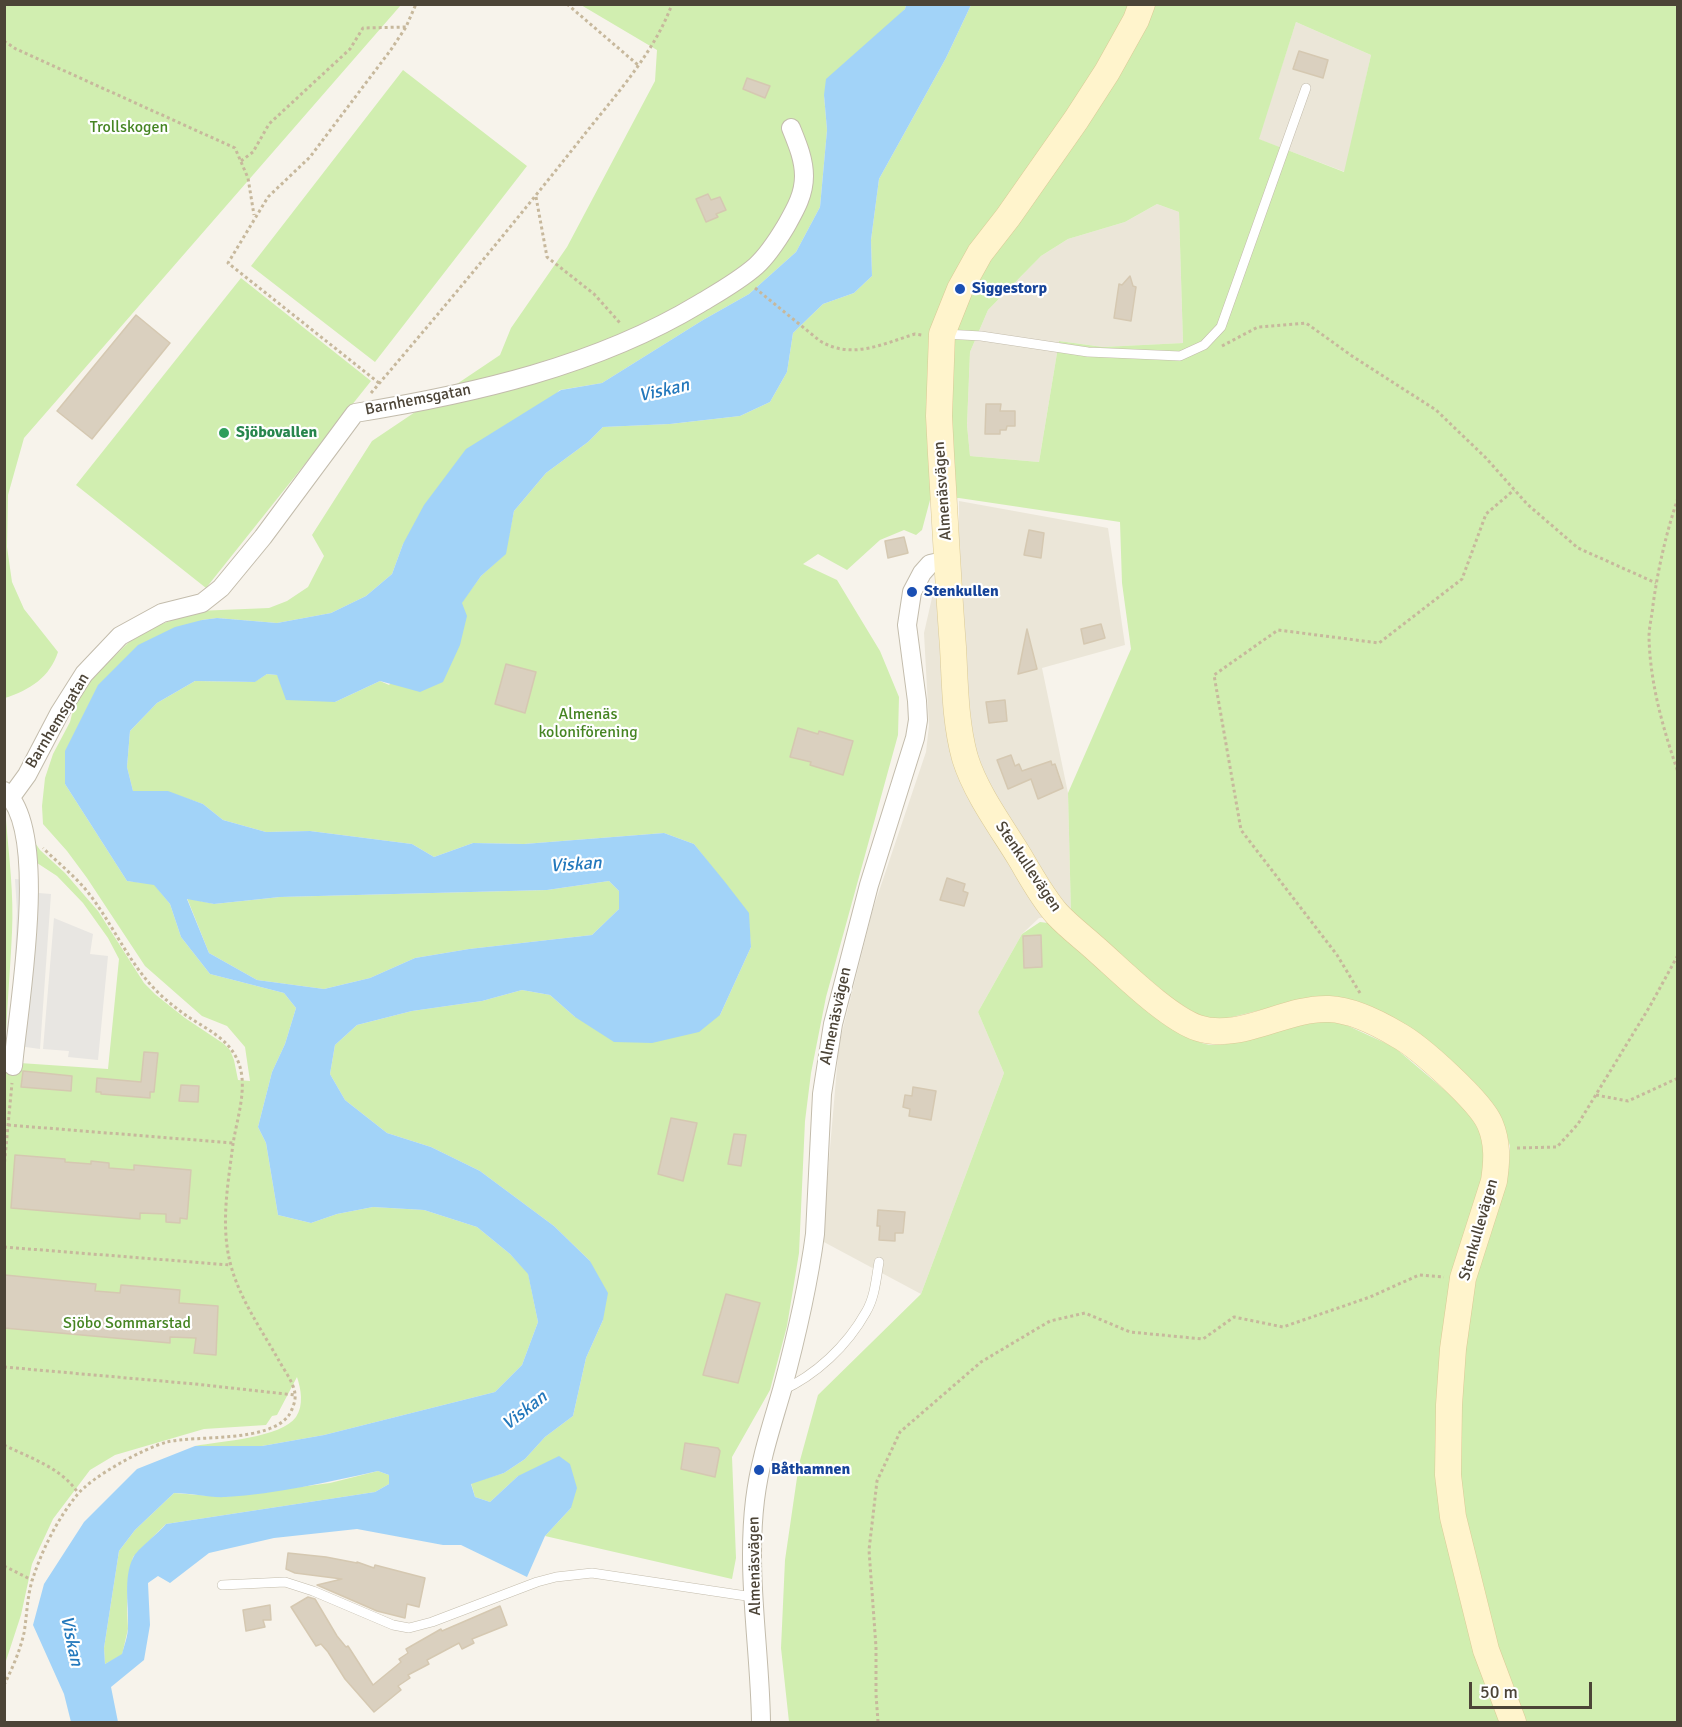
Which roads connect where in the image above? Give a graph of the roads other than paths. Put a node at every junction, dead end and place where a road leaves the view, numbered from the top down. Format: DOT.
graph roads {
  1 [pos="1142,4"];
  2 [pos="1306,88"];
  3 [pos="791,128"];
  4 [pos="942,334"];
  5 [pos="948,560"];
  6 [pos="8,794"];
  7 [pos="13,1066"];
  8 [pos="879,1262"];
  9 [pos="781,1391"];
  10 [pos="222,1585"];
  11 [pos="753,1597"];
  12 [pos="761,1722"];
  13 [pos="1513,1722"];
  1 -- 4 [label="street, Almenäsvägen"];
  2 -- 4 [label="lane"];
  3 -- 6 [label="street, Barnhemsgatan"];
  4 -- 5 [label="street, Almenäsvägen"];
  5 -- 9 [label="street, Almenäsvägen"];
  5 -- 13 [label="street, Stenkullevägen"];
  6 -- 7 [label="street, Barnhemsgatan"];
  8 -- 9 [label="lane"];
  9 -- 11 [label="street, Almenäsvägen"];
  10 -- 11 [label="lane"];
  11 -- 12 [label="street, Almenäsvägen"];
}
